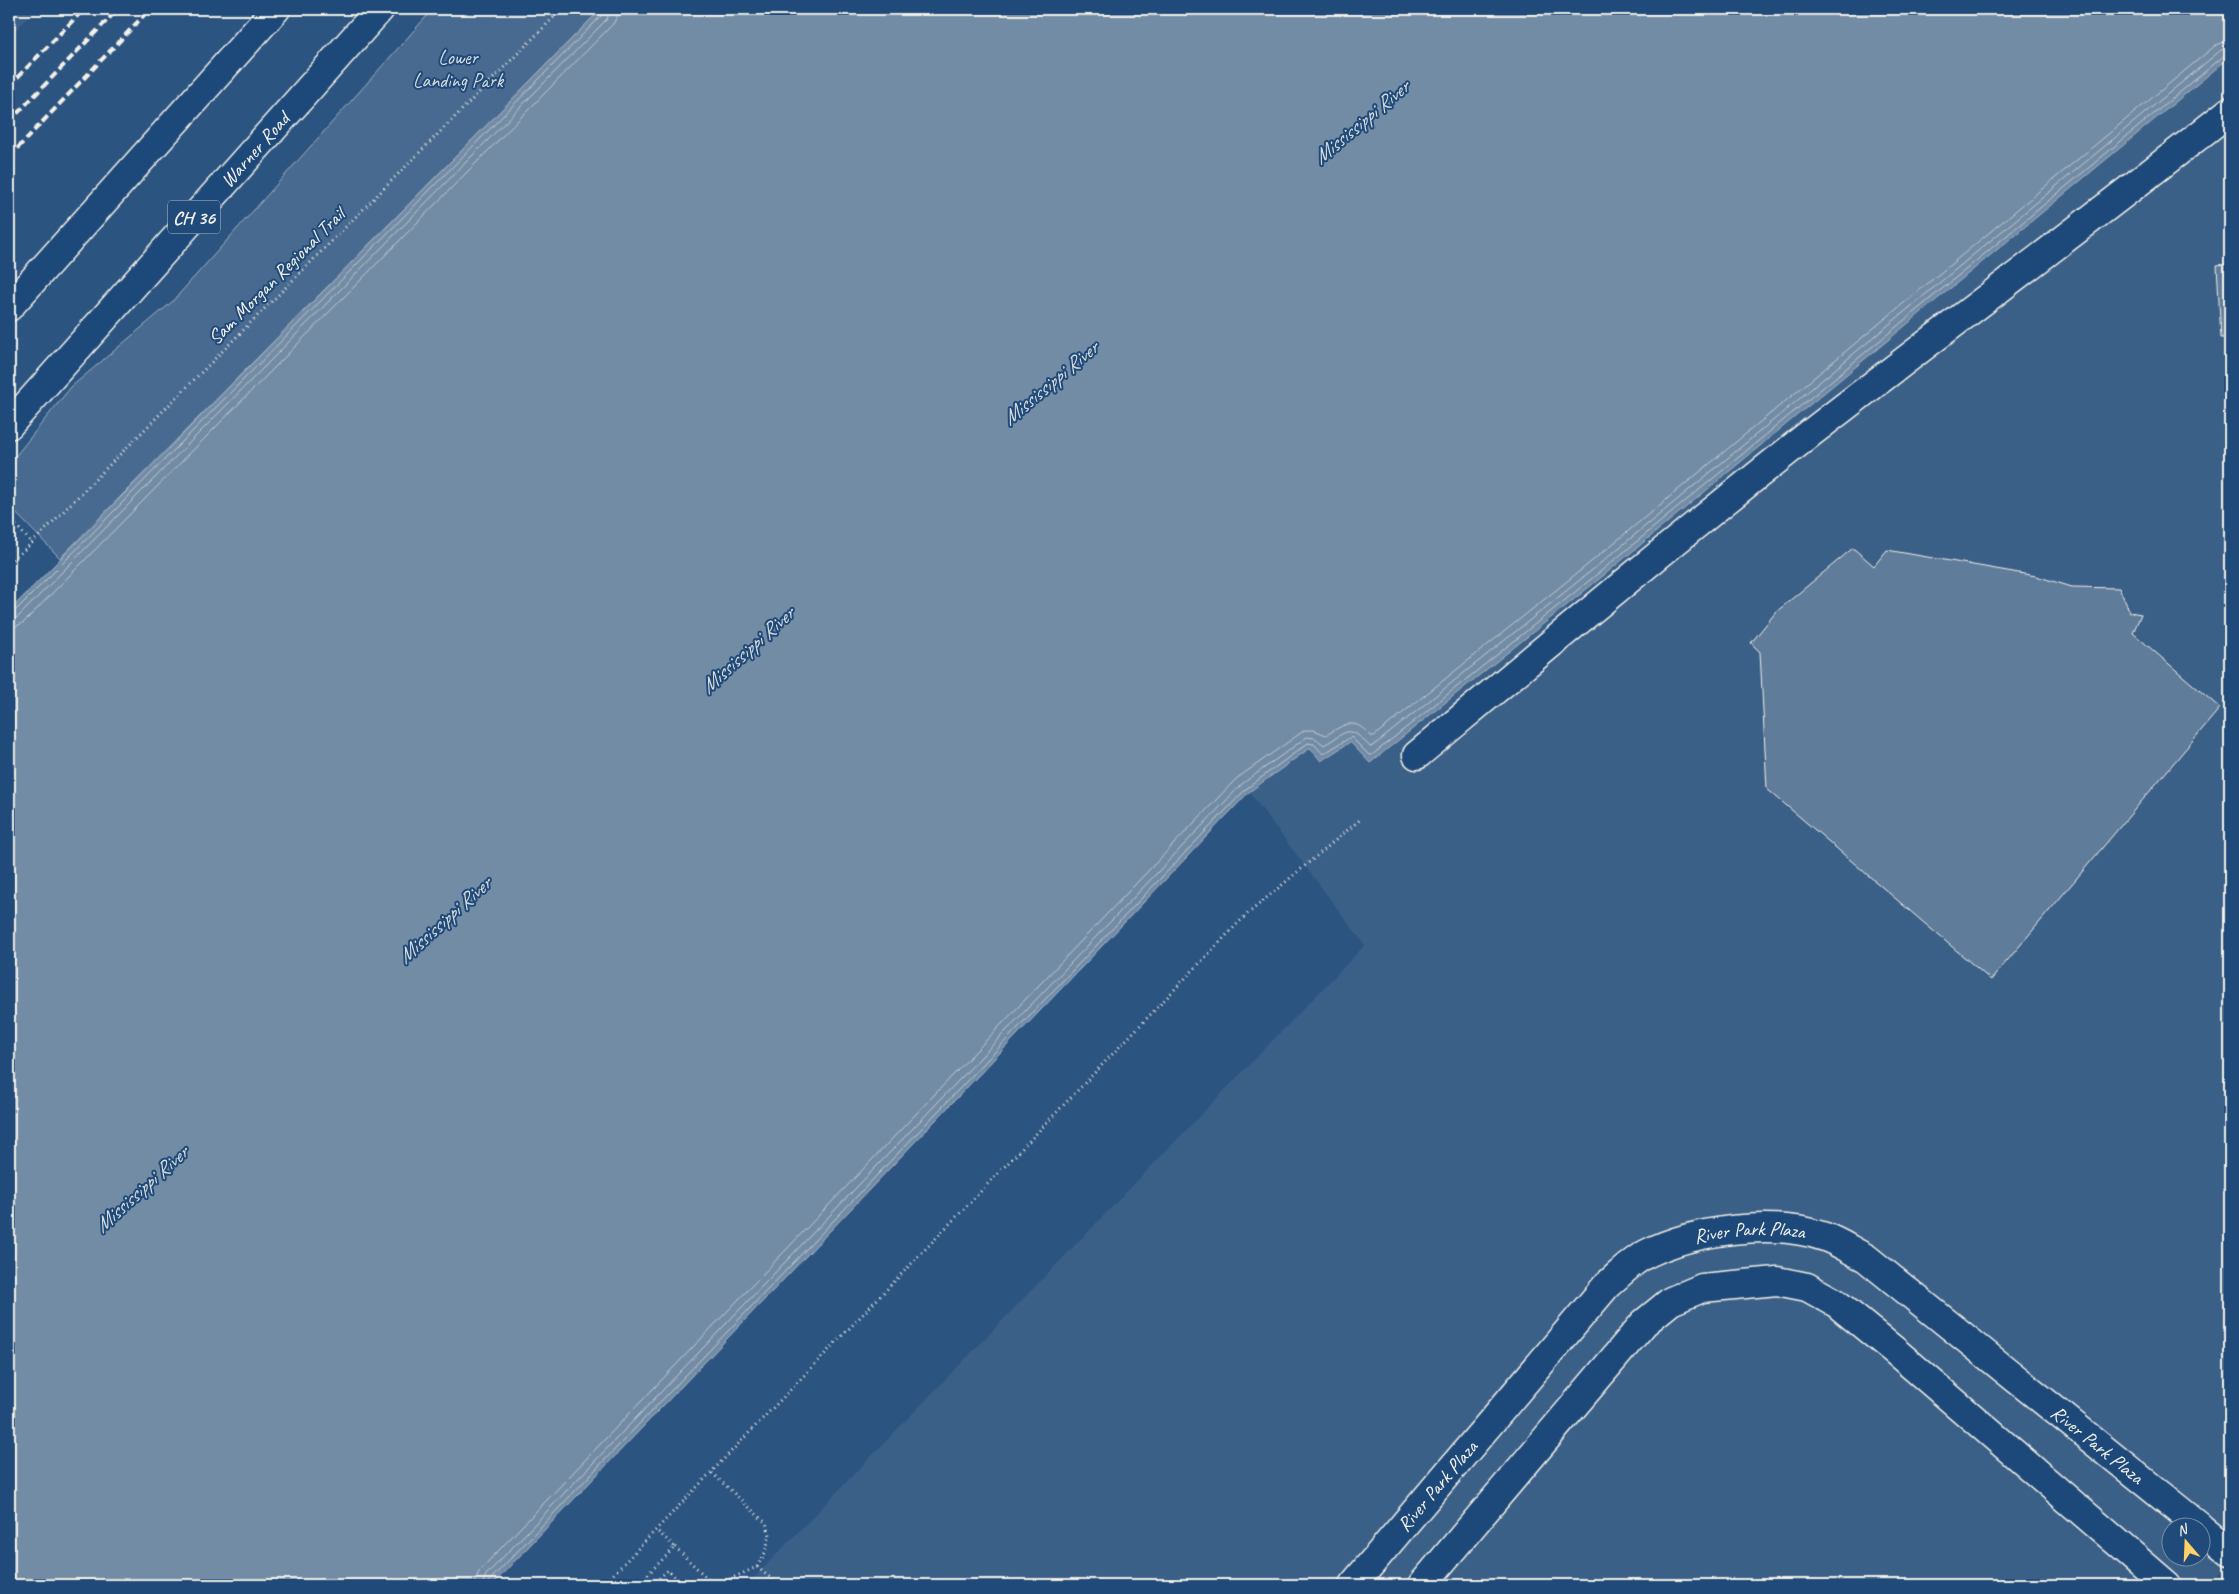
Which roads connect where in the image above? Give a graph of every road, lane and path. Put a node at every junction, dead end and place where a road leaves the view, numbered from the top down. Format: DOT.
graph roads {
  1 [pos="276,9"];
  2 [pos="380,9"];
  3 [pos="562,9"];
  4 [pos="2230,111"];
  5 [pos="9,307"];
  6 [pos="9,424"];
  7 [pos="9,518"];
  8 [pos="32,543"];
  9 [pos="9,563"];
  10 [pos="1417,755"];
  11 [pos="1362,818"];
  12 [pos="712,1473"];
  13 [pos="2186,1516"];
  14 [pos="656,1530"];
  15 [pos="2212,1537"];
  16 [pos="674,1547"];
  17 [pos="2230,1552"];
  18 [pos="756,1567"];
  19 [pos="603,1585"];
  20 [pos="637,1585"];
  21 [pos="652,1585"];
  22 [pos="688,1585"];
  23 [pos="715,1585"];
  24 [pos="779,1585"];
  25 [pos="1353,1585"];
  26 [pos="1422,1585"];
  27 [pos="2167,1585"];
  1 -- 5 [label="main road"];
  2 -- 6 [label="main road, Warner Road / CH 36"];
  3 -- 8 [label="path, Sam Morgan Regional Trail"];
  4 -- 10 [label="main road"];
  7 -- 8 [label="path"];
  8 -- 9 [label="path, Sam Morgan Regional Trail"];
  11 -- 12 [label="path"];
  12 -- 14 [label="path"];
  12 -- 18 [label="path"];
  13 -- 25 [label="main road, River Park Plaza"];
  14 -- 16 [label="path"];
  14 -- 19 [label="path"];
  15 -- 17 [label="main road"];
  16 -- 20 [label="path"];
  16 -- 23 [label="path"];
  18 -- 23 [label="path"];
  18 -- 24 [label="path"];
  21 -- 22 [label="path"];
  26 -- 27 [label="main road"];
}
